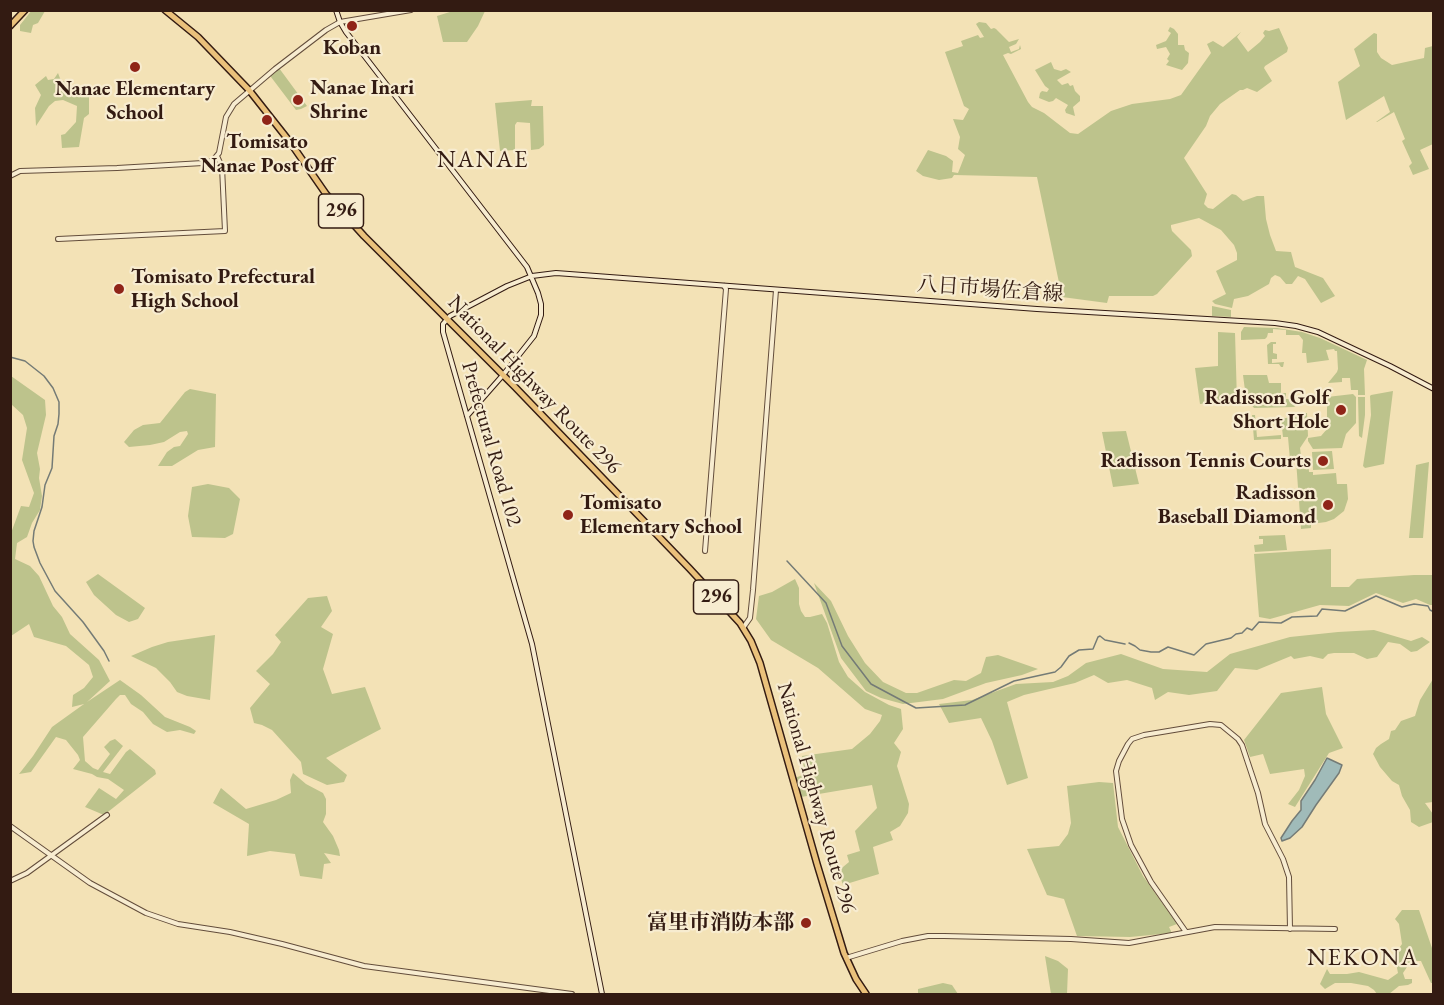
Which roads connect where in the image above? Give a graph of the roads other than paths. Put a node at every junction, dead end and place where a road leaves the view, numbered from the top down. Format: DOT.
graph roads {
  1 [pos="25,10"];
  2 [pos="165,10"];
  3 [pos="336,10"];
  4 [pos="411,10"];
  5 [pos="340,22"];
  6 [pos="10,26"];
  7 [pos="249,90"];
  8 [pos="217,156"];
  9 [pos="12,173"];
  10 [pos="58,239"];
  11 [pos="531,276"];
  12 [pos="724,286"];
  13 [pos="776,290"];
  14 [pos="447,319"];
  15 [pos="503,375"];
  16 [pos="1434,389"];
  17 [pos="467,416"];
  18 [pos="705,551"];
  19 [pos="743,628"];
  20 [pos="107,815"];
  21 [pos="10,826"];
  22 [pos="51,856"];
  23 [pos="10,881"];
  24 [pos="1290,929"];
  25 [pos="1335,929"];
  26 [pos="1186,932"];
  27 [pos="846,958"];
  28 [pos="573,994"];
  29 [pos="602,994"];
  30 [pos="866,994"];
  1 -- 6 [label="highway"];
  2 -- 7 [label="highway, National Highway Route 296 / 296"];
  3 -- 5 [label="street"];
  4 -- 5 [label="street"];
  5 -- 7 [label="street"];
  5 -- 11 [label="street"];
  7 -- 8 [label="street"];
  7 -- 14 [label="highway, National Highway Route 296 / 296"];
  8 -- 9 [label="street"];
  8 -- 10 [label="street"];
  11 -- 12 [label="street, 八日市場佐倉線"];
  11 -- 14 [label="street"];
  11 -- 15 [label="street"];
  12 -- 13 [label="street, 八日市場佐倉線"];
  12 -- 18 [label="street"];
  13 -- 16 [label="street, 八日市場佐倉線"];
  13 -- 19 [label="street"];
  14 -- 15 [label="highway, National Highway Route 296 / 296"];
  14 -- 17 [label="street, Prefectural Road 102"];
  15 -- 17 [label="street"];
  15 -- 19 [label="highway, National Highway Route 296 / 296"];
  17 -- 29 [label="street, Prefectural Road 102"];
  19 -- 27 [label="highway, National Highway Route 296 / 296"];
  20 -- 22 [label="street"];
  21 -- 22 [label="street"];
  22 -- 23 [label="street"];
  22 -- 28 [label="street"];
  24 -- 25 [label="street"];
  24 -- 26 [label="street"];
  24 -- 26 [label="street"];
  26 -- 27 [label="street"];
  27 -- 30 [label="highway, National Highway Route 296 / 296"];
}
